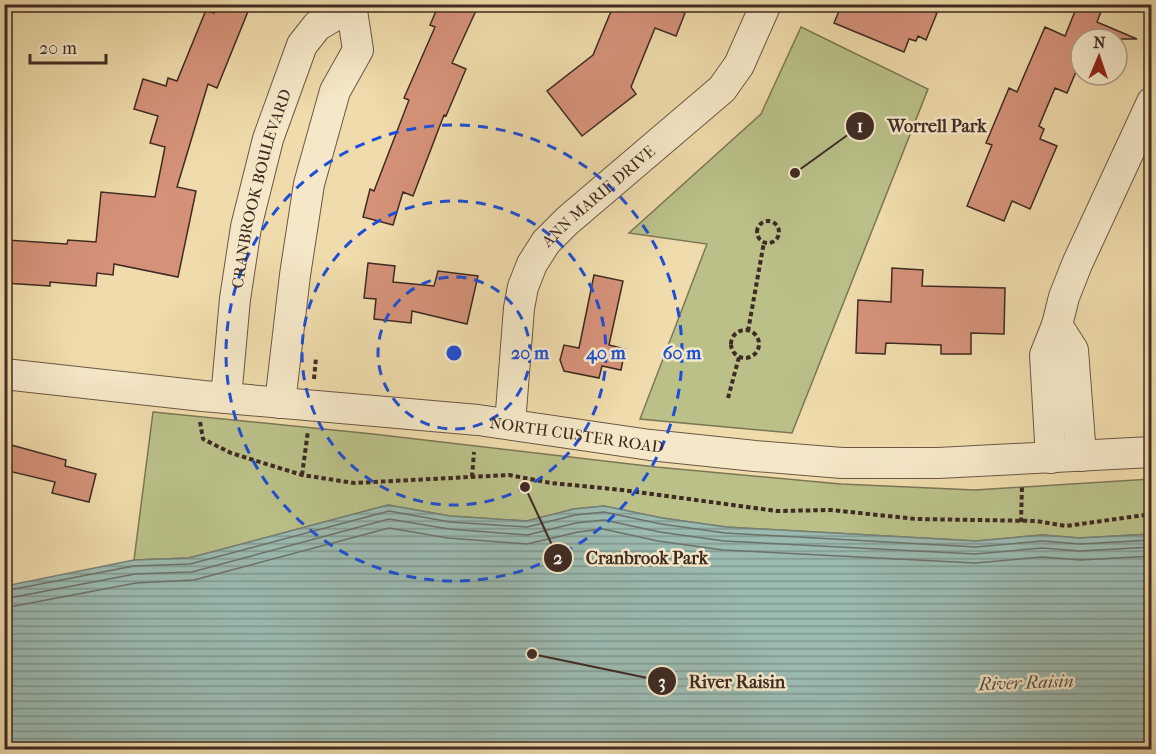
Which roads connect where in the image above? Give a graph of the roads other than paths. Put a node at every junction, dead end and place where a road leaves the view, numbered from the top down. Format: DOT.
graph roads {
  1 [pos="766,4"];
  2 [pos="351,5"];
  3 [pos="1152,102"];
  4 [pos="1057,325"];
  5 [pos="4,374"];
  6 [pos="226,399"];
  7 [pos="280,403"];
  8 [pos="510,424"];
  9 [pos="1152,452"];
  10 [pos="1081,456"];
  11 [pos="1037,459"];
  1 -- 8 [label="street, ANN MARIE DRIVE"];
  2 -- 6 [label="street, CRANBROOK BOULEVARD"];
  2 -- 7 [label="street, CRANBROOK BOULEVARD"];
  3 -- 4 [label="street"];
  4 -- 10 [label="street"];
  4 -- 11 [label="street"];
  5 -- 6 [label="street, NORTH CUSTER ROAD"];
  6 -- 7 [label="street, NORTH CUSTER ROAD"];
  7 -- 8 [label="street, NORTH CUSTER ROAD"];
  8 -- 11 [label="street, NORTH CUSTER ROAD"];
  9 -- 10 [label="street, NORTH CUSTER ROAD"];
  10 -- 11 [label="street, NORTH CUSTER ROAD"];
}
